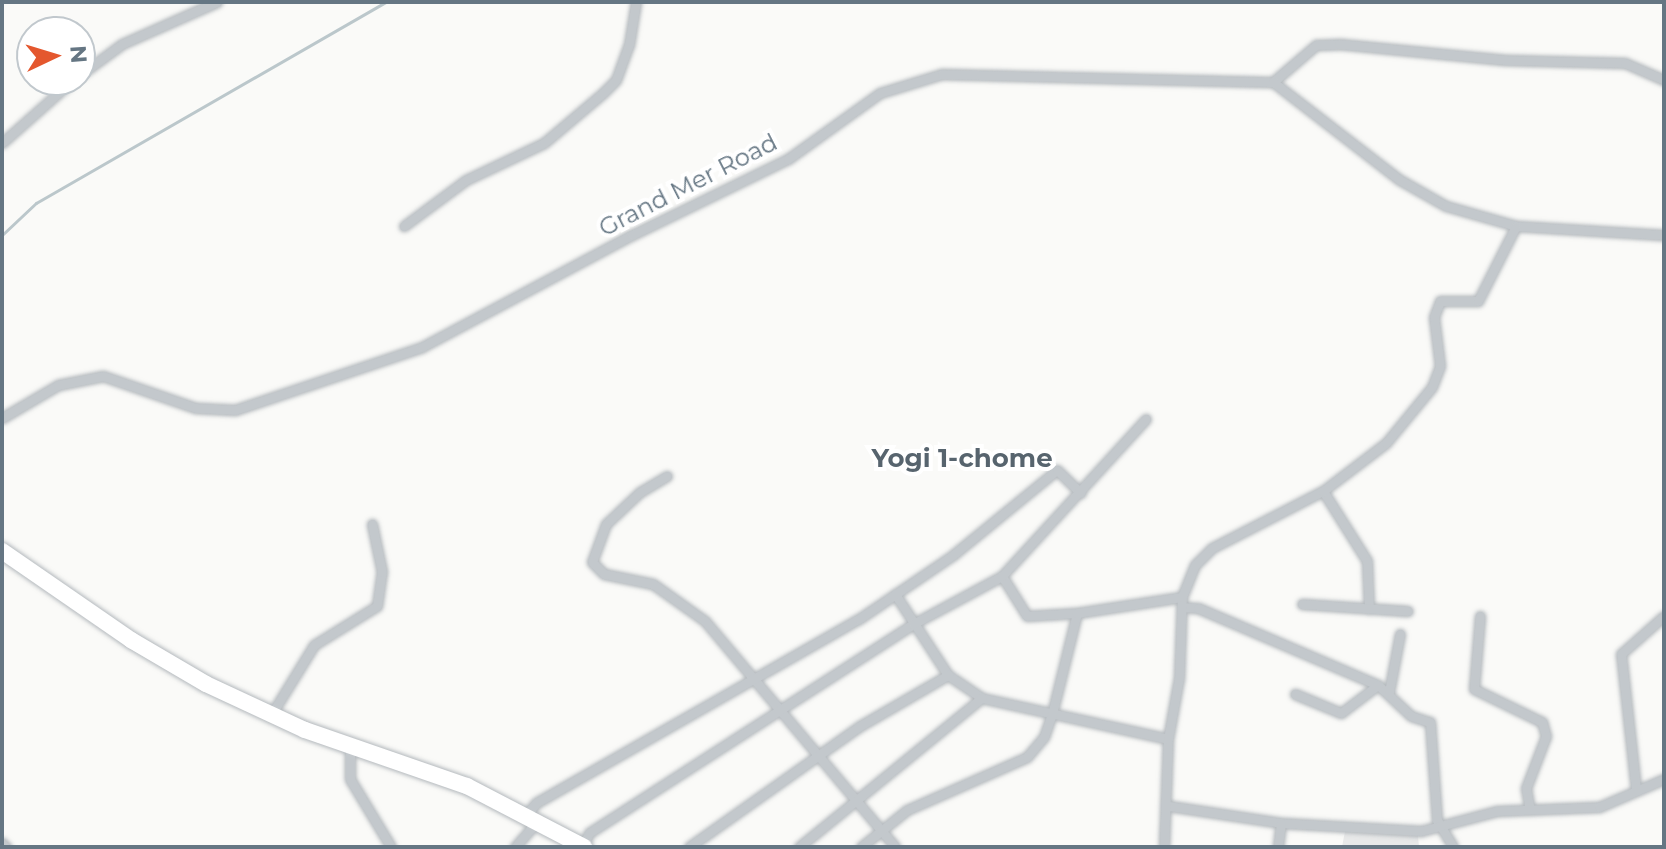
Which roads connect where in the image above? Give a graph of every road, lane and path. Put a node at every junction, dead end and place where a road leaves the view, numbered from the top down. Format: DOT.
graph roads {
  1 [pos="217,2"];
  2 [pos="636,2"];
  3 [pos="96,63"];
  4 [pos="1664,80"];
  5 [pos="1273,82"];
  6 [pos="55,96"];
  7 [pos="2,143"];
  8 [pos="404,226"];
  9 [pos="1516,226"];
  10 [pos="1664,235"];
  11 [pos="2,418"];
  12 [pos="1146,419"];
  13 [pos="667,476"];
  14 [pos="1323,491"];
  15 [pos="1081,493"];
  16 [pos="372,524"];
  17 [pos="2,551"];
  18 [pos="1002,576"];
  19 [pos="895,594"];
  20 [pos="1182,602"];
  21 [pos="1302,604"];
  22 [pos="1369,609"];
  23 [pos="1408,611"];
  24 [pos="1077,613"];
  25 [pos="1480,616"];
  26 [pos="1664,616"];
  27 [pos="913,624"];
  28 [pos="1400,634"];
  29 [pos="948,675"];
  30 [pos="759,680"];
  31 [pos="1378,685"];
  32 [pos="1389,692"];
  33 [pos="1295,694"];
  34 [pos="982,698"];
  35 [pos="785,711"];
  36 [pos="1052,714"];
  37 [pos="271,715"];
  38 [pos="1168,739"];
  39 [pos="350,745"];
  40 [pos="822,756"];
  41 [pos="1664,779"];
  42 [pos="1636,789"];
  43 [pos="855,800"];
  44 [pos="1169,806"];
  45 [pos="1530,810"];
  46 [pos="532,818"];
  47 [pos="1281,823"];
  48 [pos="1441,825"];
  49 [pos="882,830"];
  50 [pos="583,846"];
  51 [pos="391,847"];
  52 [pos="515,847"];
  53 [pos="689,847"];
  54 [pos="799,847"];
  55 [pos="861,847"];
  56 [pos="895,847"];
  57 [pos="1164,847"];
  58 [pos="1278,847"];
  59 [pos="1453,847"];
  1 -- 3 [label="street"];
  2 -- 8 [label="street"];
  4 -- 5 [label="street"];
  5 -- 9 [label="street"];
  5 -- 11 [label="street, Grand Mer Road"];
  6 -- 7 [label="street"];
  9 -- 10 [label="street"];
  9 -- 14 [label="street"];
  12 -- 15 [label="street"];
  13 -- 30 [label="street"];
  14 -- 20 [label="street"];
  14 -- 22 [label="street"];
  15 -- 18 [label="street"];
  15 -- 19 [label="street"];
  16 -- 37 [label="street"];
  17 -- 37 [label="highway"];
  18 -- 24 [label="street"];
  18 -- 27 [label="street"];
  19 -- 27 [label="street"];
  19 -- 30 [label="street"];
  20 -- 24 [label="street"];
  20 -- 31 [label="street"];
  20 -- 38 [label="street"];
  21 -- 22 [label="street"];
  22 -- 23 [label="street"];
  24 -- 36 [label="street"];
  25 -- 45 [label="street"];
  26 -- 42 [label="street"];
  27 -- 29 [label="street"];
  27 -- 35 [label="street"];
  28 -- 32 [label="street"];
  29 -- 34 [label="street"];
  29 -- 40 [label="street"];
  30 -- 35 [label="street"];
  30 -- 46 [label="street"];
  31 -- 32 [label="street"];
  31 -- 33 [label="street"];
  32 -- 48 [label="street"];
  34 -- 36 [label="street"];
  34 -- 43 [label="street"];
  35 -- 40 [label="street"];
  35 -- 50 [label="street"];
  36 -- 38 [label="street"];
  36 -- 49 [label="street"];
  37 -- 39 [label="highway"];
  38 -- 44 [label="street"];
  39 -- 46 [label="highway"];
  39 -- 51 [label="street"];
  40 -- 43 [label="street"];
  40 -- 53 [label="street"];
  41 -- 42 [label="street"];
  42 -- 45 [label="street"];
  43 -- 49 [label="street"];
  43 -- 54 [label="street"];
  44 -- 47 [label="street"];
  44 -- 57 [label="street"];
  45 -- 48 [label="street"];
  46 -- 50 [label="highway"];
  46 -- 52 [label="street"];
  47 -- 48 [label="street"];
  47 -- 58 [label="street"];
  48 -- 59 [label="street"];
  49 -- 55 [label="street"];
  49 -- 56 [label="street"];
}
